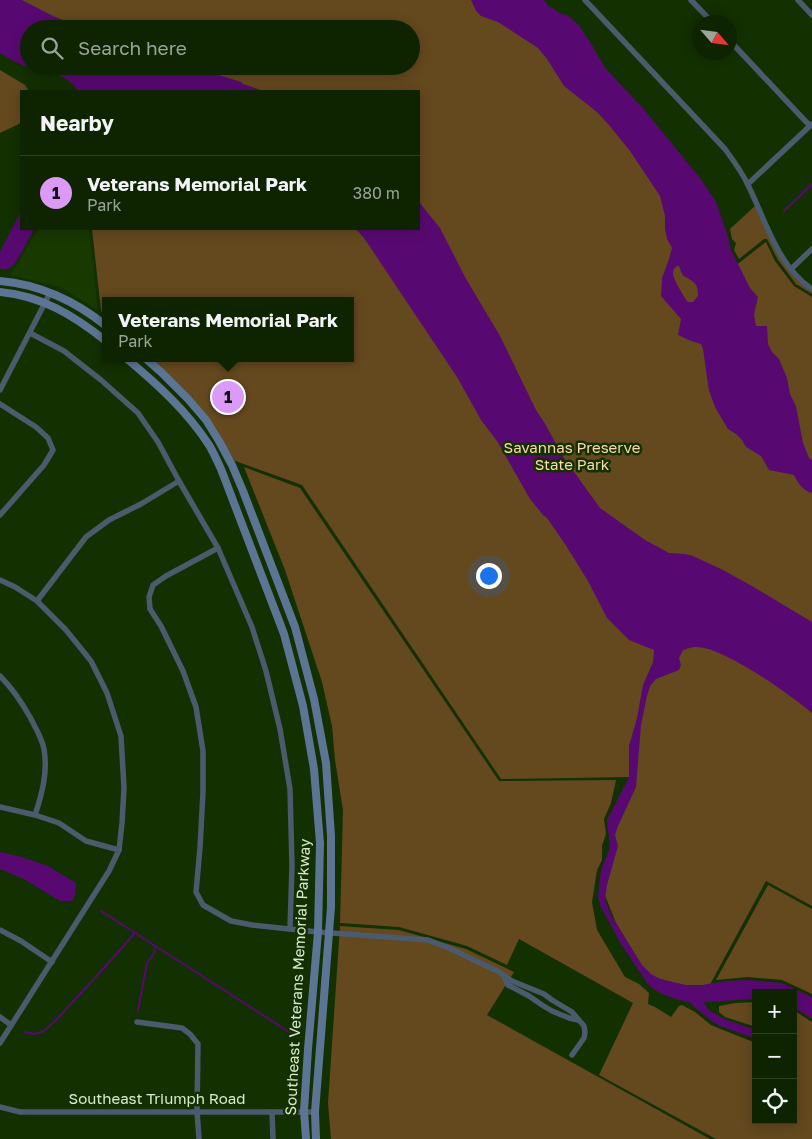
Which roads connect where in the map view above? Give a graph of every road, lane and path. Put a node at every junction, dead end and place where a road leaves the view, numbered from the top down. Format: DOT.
graph roads {
  1 [pos="585,0"];
  2 [pos="691,0"];
  3 [pos="798,0"];
  4 [pos="705,15"];
  5 [pos="812,15"];
  6 [pos="737,48"];
  7 [pos="811,124"];
  8 [pos="748,184"];
  9 [pos="812,249"];
  10 [pos="791,269"];
  11 [pos="0,281"];
  12 [pos="812,289"];
  13 [pos="0,292"];
  14 [pos="50,293"];
  15 [pos="45,302"];
  16 [pos="102,323"];
  17 [pos="30,333"];
  18 [pos="102,338"];
  19 [pos="131,362"];
  20 [pos="150,362"];
  21 [pos="0,390"];
  22 [pos="0,404"];
  23 [pos="179,481"];
  24 [pos="0,515"];
  25 [pos="218,548"];
  26 [pos="0,580"];
  27 [pos="37,601"];
  28 [pos="0,676"];
  29 [pos="0,807"];
  30 [pos="35,815"];
  31 [pos="119,850"];
  32 [pos="0,930"];
  33 [pos="290,930"];
  34 [pos="318,932"];
  35 [pos="329,933"];
  36 [pos="52,962"];
  37 [pos="503,975"];
  38 [pos="549,998"];
  39 [pos="544,1006"];
  40 [pos="0,1017"];
  41 [pos="579,1020"];
  42 [pos="137,1022"];
  43 [pos="12,1025"];
  44 [pos="0,1042"];
  45 [pos="572,1055"];
  46 [pos="0,1107"];
  47 [pos="197,1111"];
  48 [pos="272,1112"];
  49 [pos="304,1112"];
  50 [pos="315,1112"];
  51 [pos="199,1139"];
  52 [pos="273,1139"];
  53 [pos="306,1139"];
  54 [pos="316,1139"];
  1 -- 8 [label="street"];
  2 -- 4 [label="street"];
  3 -- 5 [label="street"];
  6 -- 7 [label="street"];
  7 -- 8 [label="street"];
  8 -- 10 [label="street"];
  9 -- 10 [label="street"];
  10 -- 12 [label="street"];
  11 -- 14 [label="main road"];
  13 -- 15 [label="main road"];
  14 -- 15 [label="street"];
  14 -- 16 [label="main road"];
  15 -- 17 [label="street"];
  15 -- 18 [label="main road"];
  17 -- 21 [label="street"];
  17 -- 23 [label="street"];
  19 -- 34 [label="main road, Southeast Veterans Memorial Parkway"];
  20 -- 35 [label="main road, Southeast Veterans Memorial Parkway"];
  22 -- 24 [label="street"];
  23 -- 25 [label="street"];
  23 -- 27 [label="street"];
  25 -- 33 [label="street"];
  25 -- 33 [label="street"];
  26 -- 27 [label="street"];
  27 -- 31 [label="street"];
  28 -- 30 [label="street"];
  29 -- 30 [label="street"];
  30 -- 31 [label="street"];
  31 -- 36 [label="street"];
  32 -- 36 [label="street"];
  33 -- 34 [label="street"];
  34 -- 35 [label="street"];
  34 -- 49 [label="main road, Southeast Veterans Memorial Parkway"];
  35 -- 37 [label="street"];
  35 -- 50 [label="main road, Southeast Veterans Memorial Parkway"];
  36 -- 43 [label="street"];
  37 -- 38 [label="street"];
  37 -- 39 [label="street"];
  38 -- 39 [label="street"];
  38 -- 41 [label="street"];
  39 -- 41 [label="street"];
  40 -- 43 [label="street"];
  41 -- 45 [label="street"];
  42 -- 47 [label="street"];
  43 -- 44 [label="street"];
  46 -- 47 [label="street, Southeast Triumph Road"];
  47 -- 48 [label="street, Southeast Triumph Road"];
  47 -- 51 [label="street"];
  48 -- 49 [label="street, Southeast Triumph Road"];
  48 -- 52 [label="street"];
  49 -- 50 [label="street, Southeast Triumph Road"];
  49 -- 53 [label="main road, Southeast Veterans Memorial Parkway"];
  50 -- 54 [label="main road, Southeast Veterans Memorial Parkway"];
}
